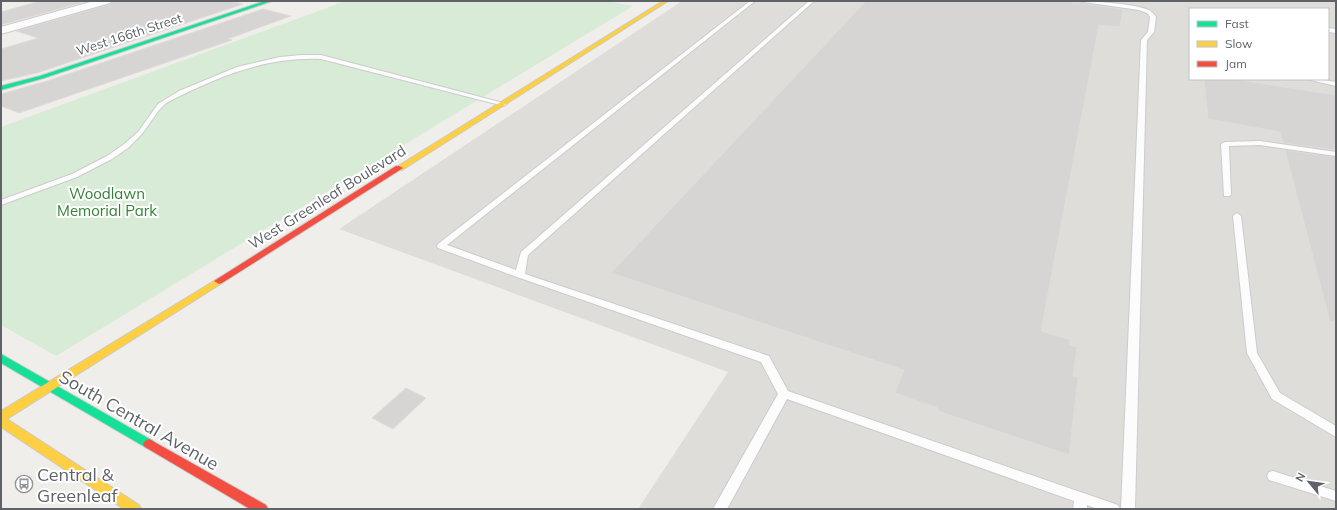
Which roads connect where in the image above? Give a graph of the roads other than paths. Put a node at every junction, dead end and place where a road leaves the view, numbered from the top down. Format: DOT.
graph roads {
  1 [pos="106,1"];
  2 [pos="270,1"];
  3 [pos="666,1"];
  4 [pos="752,1"];
  5 [pos="812,1"];
  6 [pos="1079,1"];
  7 [pos="1,31"];
  8 [pos="1314,80"];
  9 [pos="1336,84"];
  10 [pos="1,88"];
  11 [pos="504,104"];
  12 [pos="1336,154"];
  13 [pos="1227,194"];
  14 [pos="1,203"];
  15 [pos="1238,216"];
  16 [pos="520,275"];
  17 [pos="1,358"];
  18 [pos="49,387"];
  19 [pos="784,394"];
  20 [pos="2,422"];
  21 [pos="1336,432"];
  22 [pos="1273,476"];
  23 [pos="1336,496"];
  24 [pos="1081,504"];
  25 [pos="134,509"];
  26 [pos="261,509"];
  27 [pos="720,509"];
  28 [pos="1112,509"];
  29 [pos="1128,509"];
  1 -- 7 [label="street"];
  2 -- 10 [label="street, West 166th Street"];
  3 -- 11 [label="street, West Greenleaf Boulevard"];
  4 -- 16 [label="lane"];
  5 -- 16 [label="lane"];
  6 -- 29 [label="lane"];
  8 -- 9 [label="lane"];
  11 -- 14 [label="lane"];
  11 -- 18 [label="street, West Greenleaf Boulevard"];
  12 -- 13 [label="lane"];
  15 -- 21 [label="lane"];
  16 -- 19 [label="lane"];
  17 -- 18 [label="street, South Central Avenue"];
  18 -- 20 [label="street, West Greenleaf Boulevard"];
  18 -- 26 [label="street, South Central Avenue"];
  19 -- 24 [label="lane"];
  19 -- 27 [label="lane"];
  20 -- 25 [label="street"];
  22 -- 23 [label="lane"];
  24 -- 28 [label="lane"];
}
